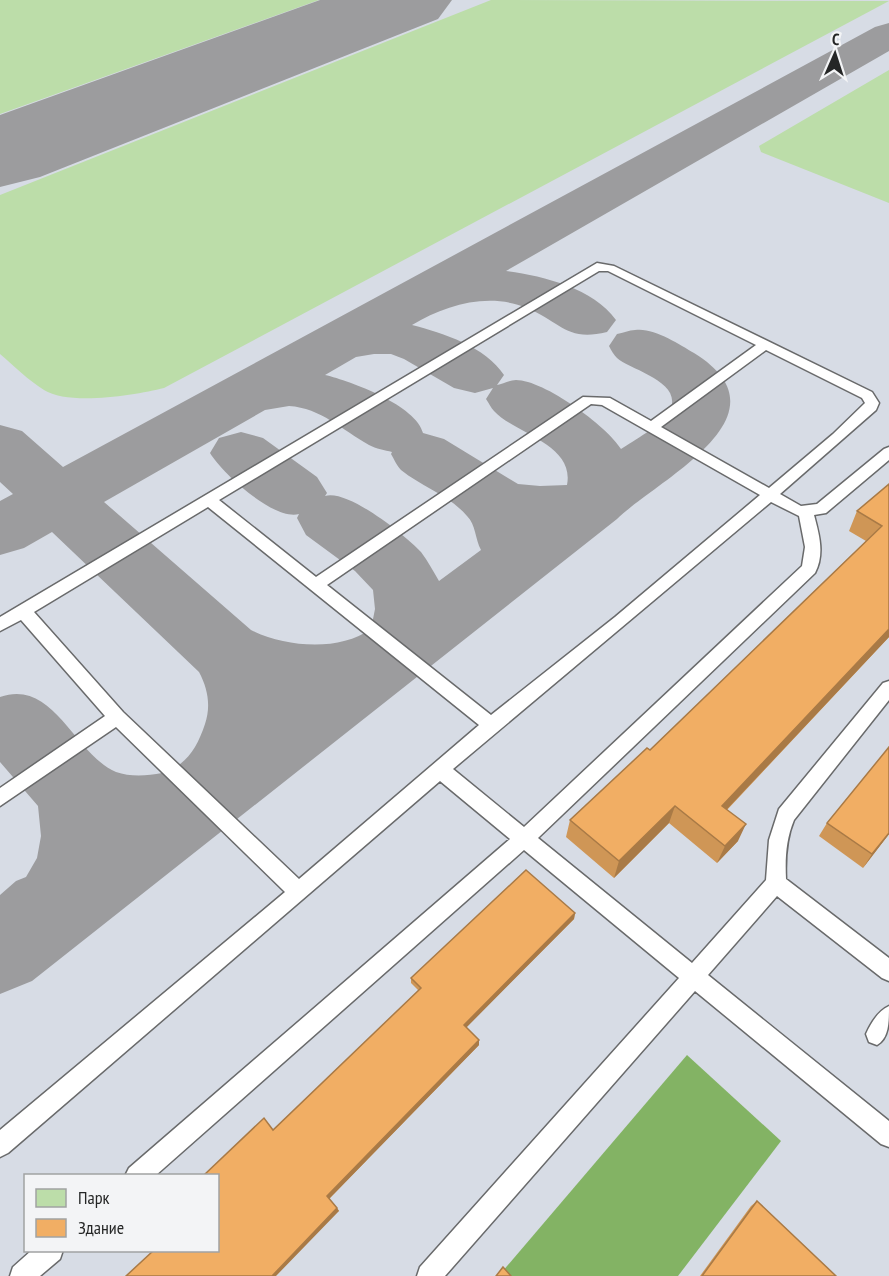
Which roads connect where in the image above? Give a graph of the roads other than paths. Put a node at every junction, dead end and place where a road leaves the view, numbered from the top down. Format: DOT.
graph roads {
  1 [pos="765,345"];
  2 [pos="651,427"];
  3 [pos="889,452"];
  4 [pos="769,495"];
  5 [pos="209,500"];
  6 [pos="806,512"];
  7 [pos="314,586"];
  8 [pos="23,611"];
  9 [pos="0,625"];
  10 [pos="889,688"];
  11 [pos="117,717"];
  12 [pos="491,725"];
  13 [pos="440,770"];
  14 [pos="0,798"];
  15 [pos="525,838"];
  16 [pos="776,883"];
  17 [pos="299,892"];
  18 [pos="889,971"];
  19 [pos="693,975"];
  20 [pos="889,1136"];
  21 [pos="0,1145"];
  22 [pos="139,1174"];
  23 [pos="50,1252"];
  24 [pos="22,1276"];
  25 [pos="429,1276"];
  1 -- 2 [label="lane"];
  1 -- 4 [label="lane"];
  1 -- 5 [label="lane"];
  2 -- 4 [label="lane"];
  2 -- 7 [label="lane"];
  3 -- 6 [label="lane"];
  4 -- 6 [label="lane"];
  4 -- 12 [label="lane"];
  5 -- 7 [label="lane"];
  5 -- 8 [label="lane"];
  6 -- 15 [label="lane"];
  7 -- 12 [label="lane"];
  8 -- 9 [label="lane"];
  8 -- 11 [label="lane"];
  10 -- 16 [label="lane"];
  11 -- 14 [label="lane"];
  11 -- 17 [label="lane"];
  12 -- 13 [label="lane"];
  13 -- 15 [label="lane"];
  13 -- 17 [label="lane"];
  15 -- 19 [label="lane"];
  15 -- 22 [label="lane"];
  16 -- 18 [label="lane"];
  16 -- 19 [label="lane"];
  17 -- 21 [label="lane"];
  19 -- 20 [label="lane"];
  19 -- 25 [label="lane"];
  23 -- 24 [label="lane"];
}
